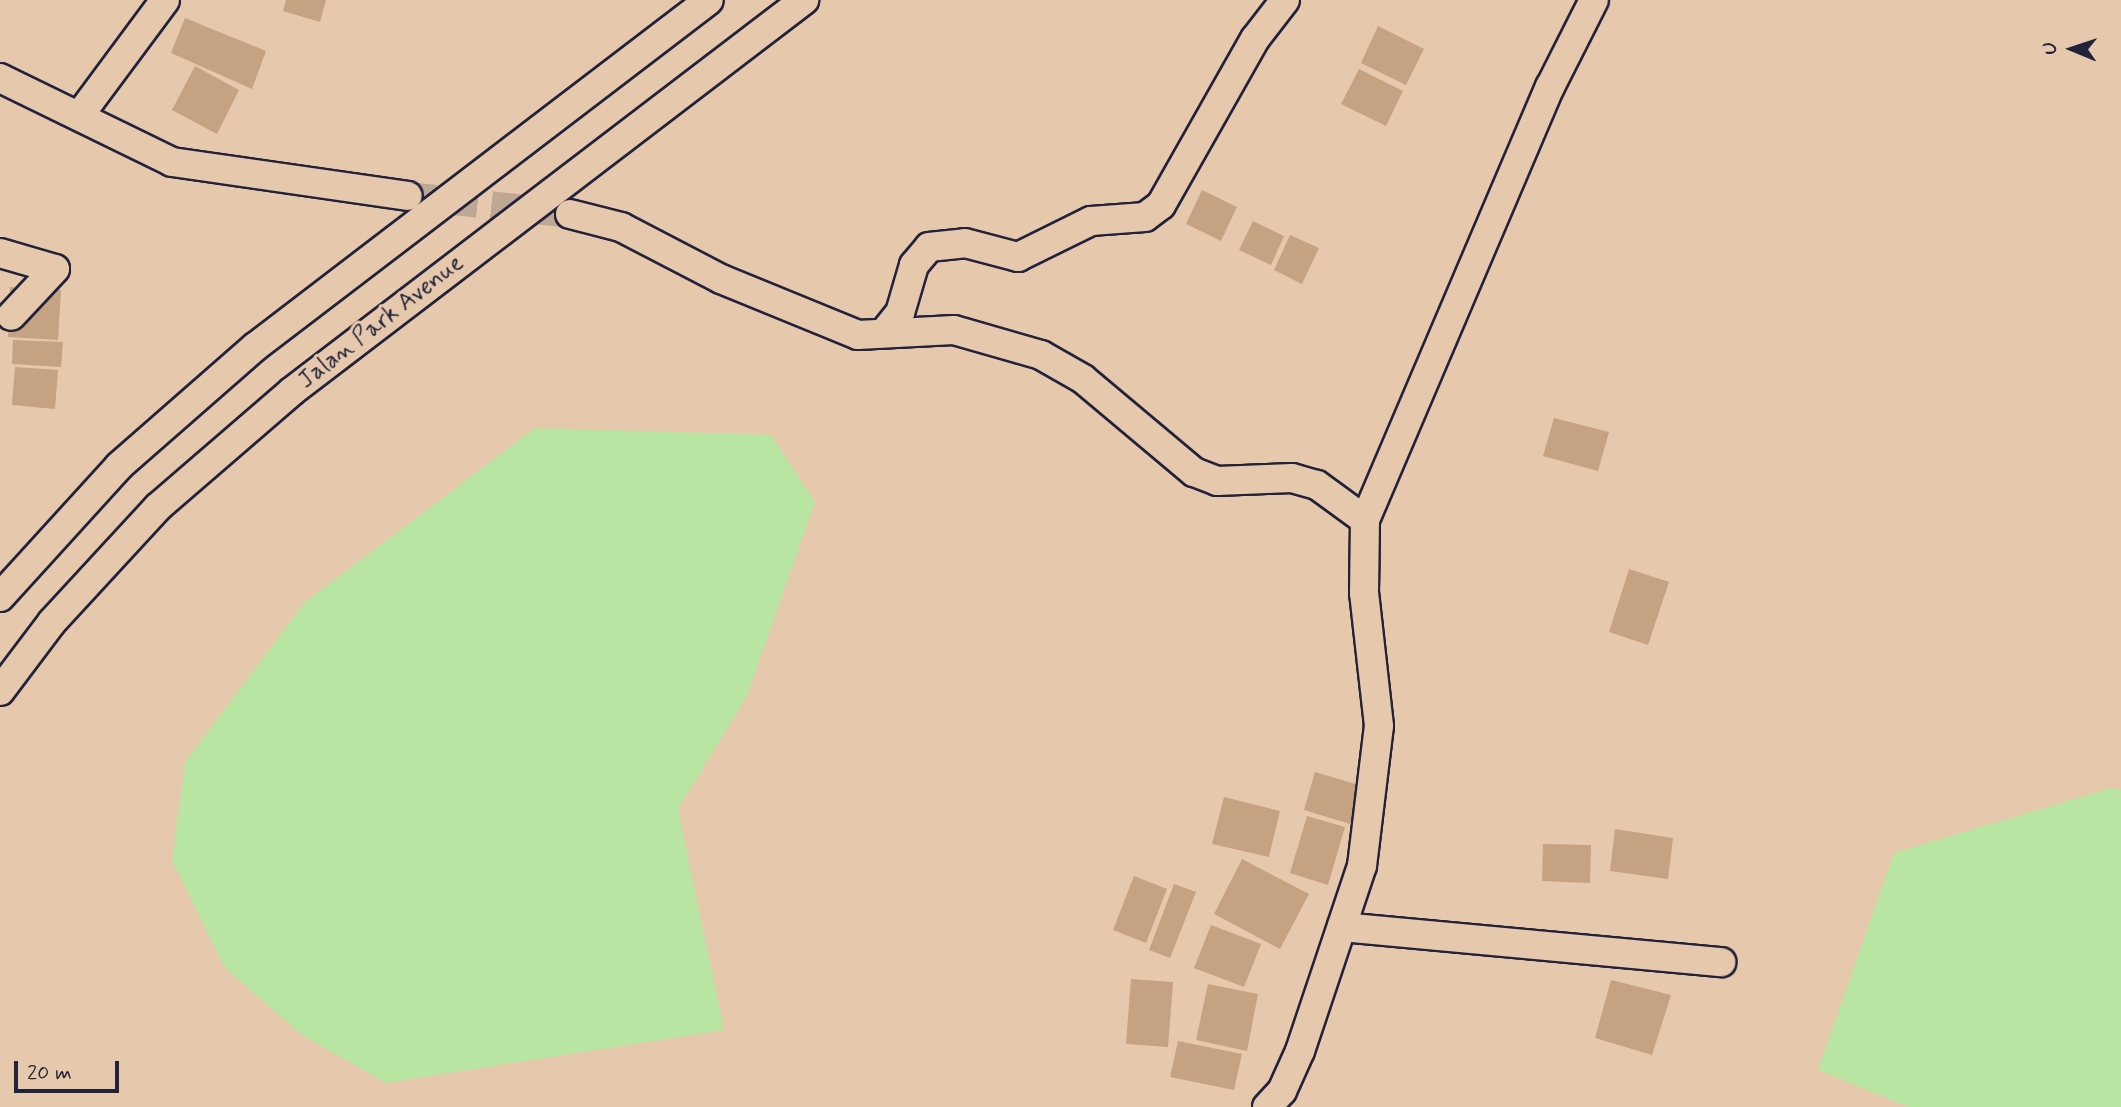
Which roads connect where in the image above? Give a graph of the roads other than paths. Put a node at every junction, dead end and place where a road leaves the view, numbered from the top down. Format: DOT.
graph roads {
  1 [pos="165,0"];
  2 [pos="709,0"];
  3 [pos="804,0"];
  4 [pos="1285,0"];
  5 [pos="1594,0"];
  6 [pos="0,78"];
  7 [pos="79,116"];
  8 [pos="408,196"];
  9 [pos="570,214"];
  10 [pos="0,253"];
  11 [pos="11,316"];
  12 [pos="886,330"];
  13 [pos="1365,520"];
  14 [pos="0,597"];
  15 [pos="0,691"];
  16 [pos="1342,927"];
  17 [pos="1721,962"];
  18 [pos="1267,1107"];
  1 -- 7 [label="street"];
  2 -- 14 [label="street"];
  3 -- 15 [label="street, Jalan Park Avenue"];
  4 -- 12 [label="street"];
  5 -- 13 [label="street"];
  6 -- 7 [label="street"];
  7 -- 8 [label="street"];
  9 -- 12 [label="street"];
  10 -- 11 [label="street"];
  12 -- 13 [label="street"];
  13 -- 16 [label="street"];
  16 -- 17 [label="street"];
  16 -- 18 [label="street"];
}
